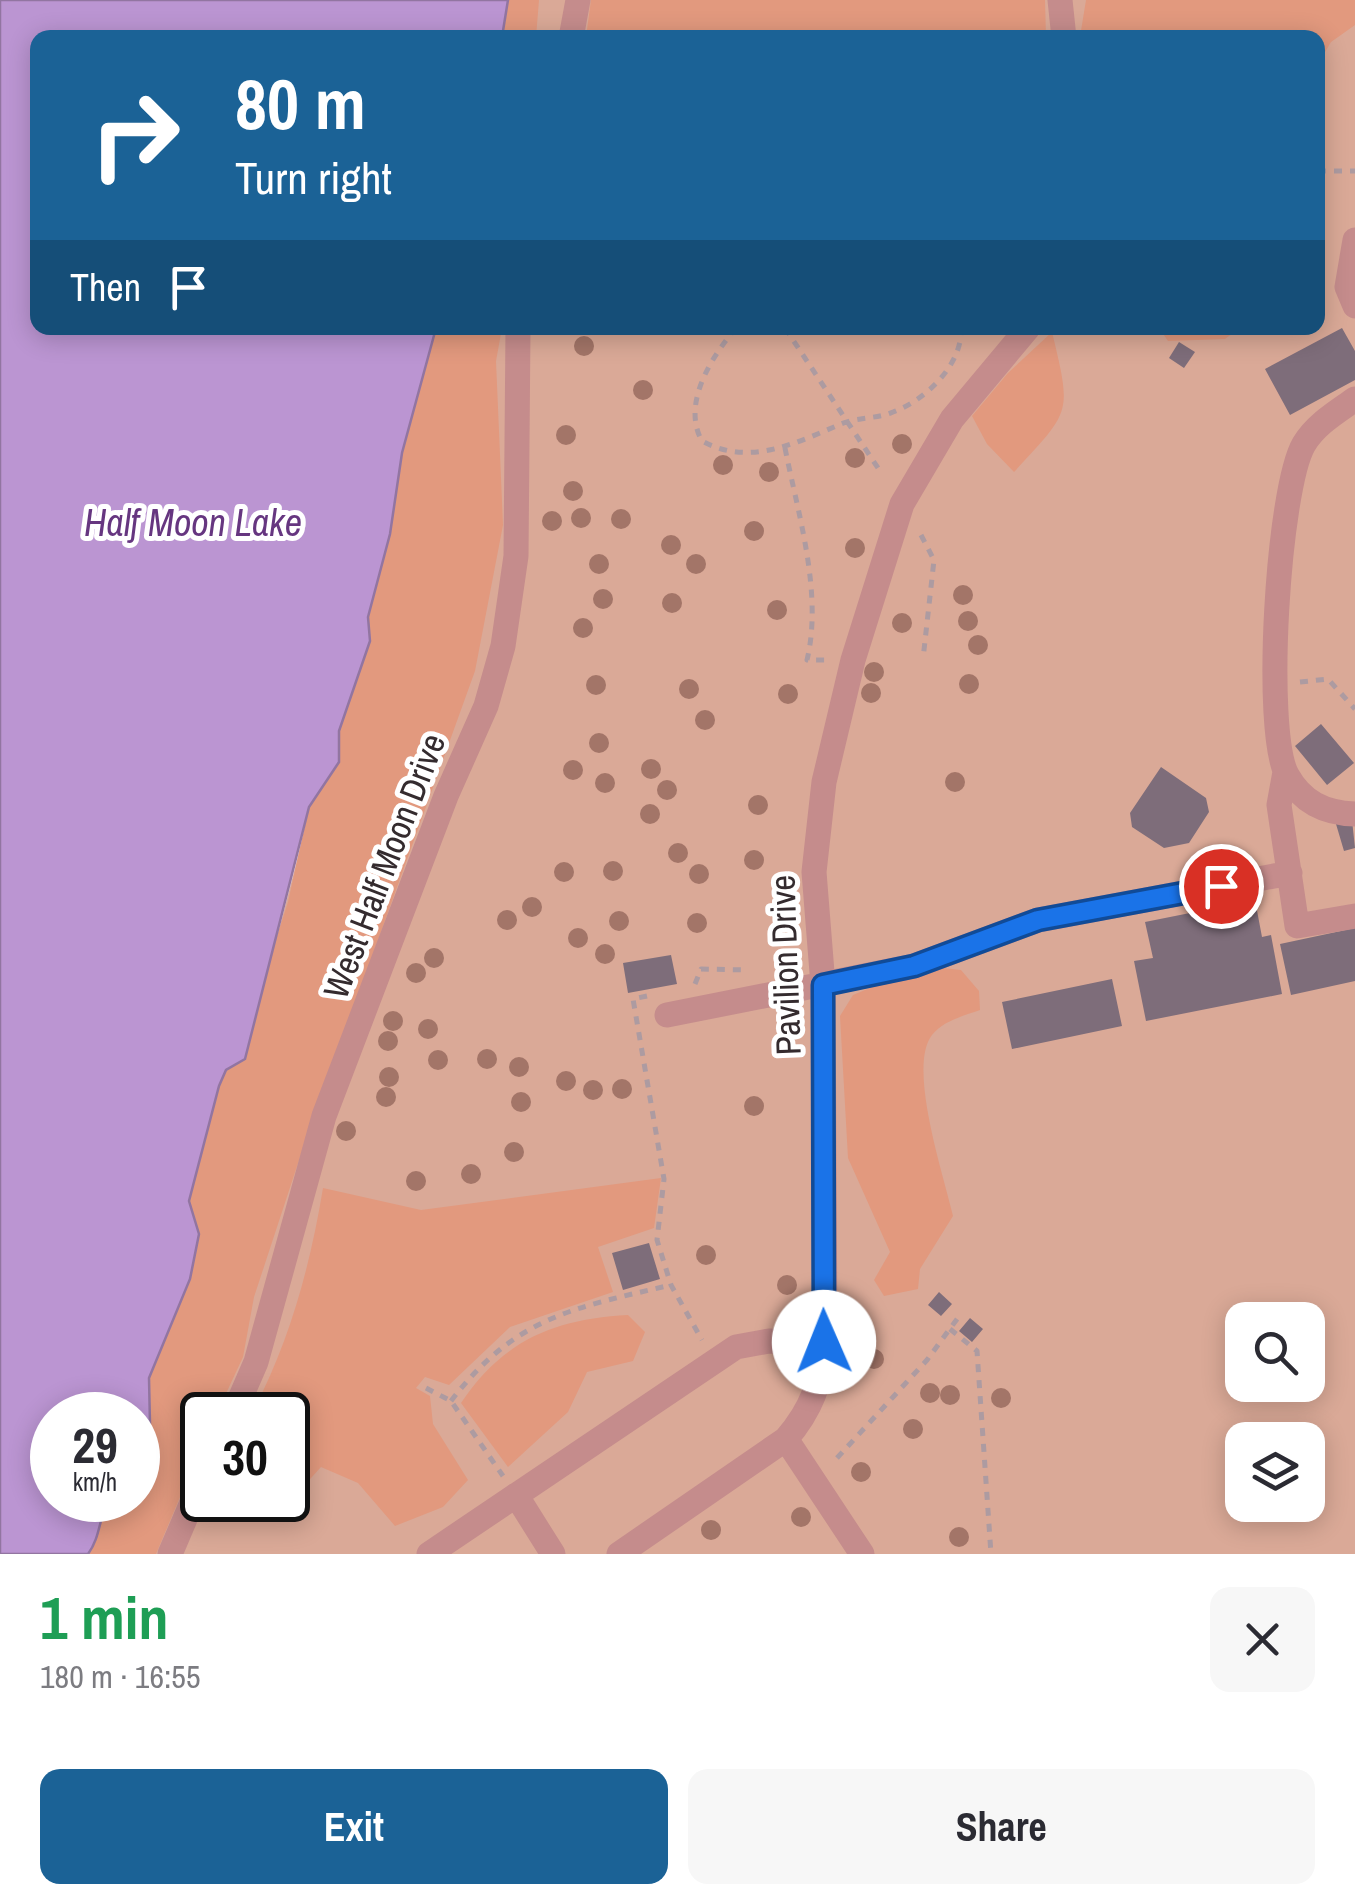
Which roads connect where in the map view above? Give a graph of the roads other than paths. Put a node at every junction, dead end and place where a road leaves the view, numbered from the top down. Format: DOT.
graph roads {
  1 [pos="578,0"];
  2 [pos="1060,0"];
  3 [pos="572,30"];
  4 [pos="1063,30"];
  5 [pos="1355,240"];
  6 [pos="1355,306"];
  7 [pos="518,335"];
  8 [pos="1022,335"];
  9 [pos="1355,399"];
  10 [pos="1286,772"];
  11 [pos="1355,814"];
  12 [pos="1290,873"];
  13 [pos="1355,916"];
  14 [pos="823,985"];
  15 [pos="665,1004"];
  16 [pos="824,1342"];
  17 [pos="243,1392"];
  18 [pos="786,1439"];
  19 [pos="516,1495"];
  20 [pos="184,1522"];
  21 [pos="170,1554"];
  22 [pos="430,1554"];
  23 [pos="553,1554"];
  24 [pos="618,1554"];
  25 [pos="862,1554"];
  1 -- 3 [label="street"];
  2 -- 4 [label="street"];
  5 -- 6 [label="street"];
  7 -- 17 [label="street, West Half Moon Drive"];
  8 -- 14 [label="street, Pavilion Drive"];
  9 -- 10 [label="street"];
  10 -- 11 [label="street"];
  10 -- 12 [label="street"];
  12 -- 13 [label="street"];
  12 -- 14 [label="street"];
  14 -- 15 [label="street"];
  14 -- 16 [label="street, Pavilion Drive"];
  16 -- 18 [label="street, Pavilion Drive"];
  16 -- 19 [label="street"];
  18 -- 24 [label="street, Pavilion Drive"];
  18 -- 25 [label="street"];
  19 -- 22 [label="street"];
  19 -- 23 [label="street"];
  20 -- 21 [label="street"];
}
